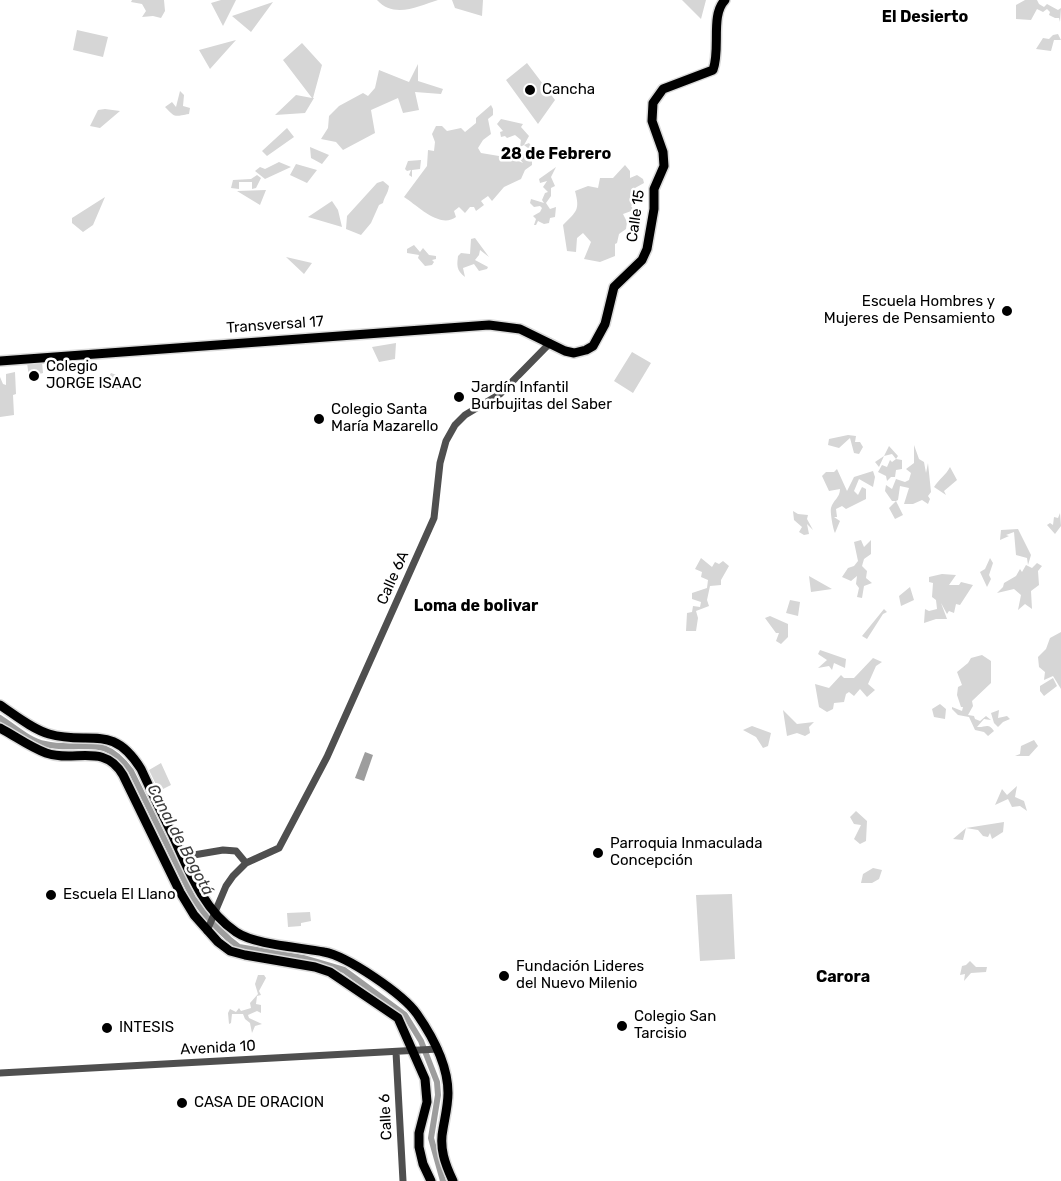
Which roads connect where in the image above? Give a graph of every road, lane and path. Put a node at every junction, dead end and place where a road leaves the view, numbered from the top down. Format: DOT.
graph roads {
  1 [pos="725,0"];
  2 [pos="550,343"];
  3 [pos="0,361"];
  4 [pos="0,705"];
  5 [pos="0,728"];
  6 [pos="182,857"];
  7 [pos="246,863"];
  8 [pos="215,914"];
  9 [pos="209,929"];
  10 [pos="436,1049"];
  11 [pos="416,1050"];
  12 [pos="396,1052"];
  13 [pos="0,1073"];
  14 [pos="403,1181"];
  15 [pos="431,1181"];
  16 [pos="453,1181"];
  1 -- 2 [label="main road, Calle 15"];
  2 -- 3 [label="main road, Transversal 17"];
  2 -- 7 [label="street, Calle 6A"];
  4 -- 6 [label="main road"];
  5 -- 9 [label="main road"];
  6 -- 7 [label="street"];
  6 -- 8 [label="main road"];
  7 -- 8 [label="street"];
  8 -- 9 [label="street"];
  8 -- 10 [label="main road"];
  9 -- 11 [label="main road"];
  10 -- 11 [label="street, Avenida 10"];
  10 -- 16 [label="main road"];
  11 -- 12 [label="street, Avenida 10"];
  11 -- 15 [label="main road"];
  12 -- 13 [label="street, Avenida 10"];
  12 -- 14 [label="street, Calle 6"];
}
